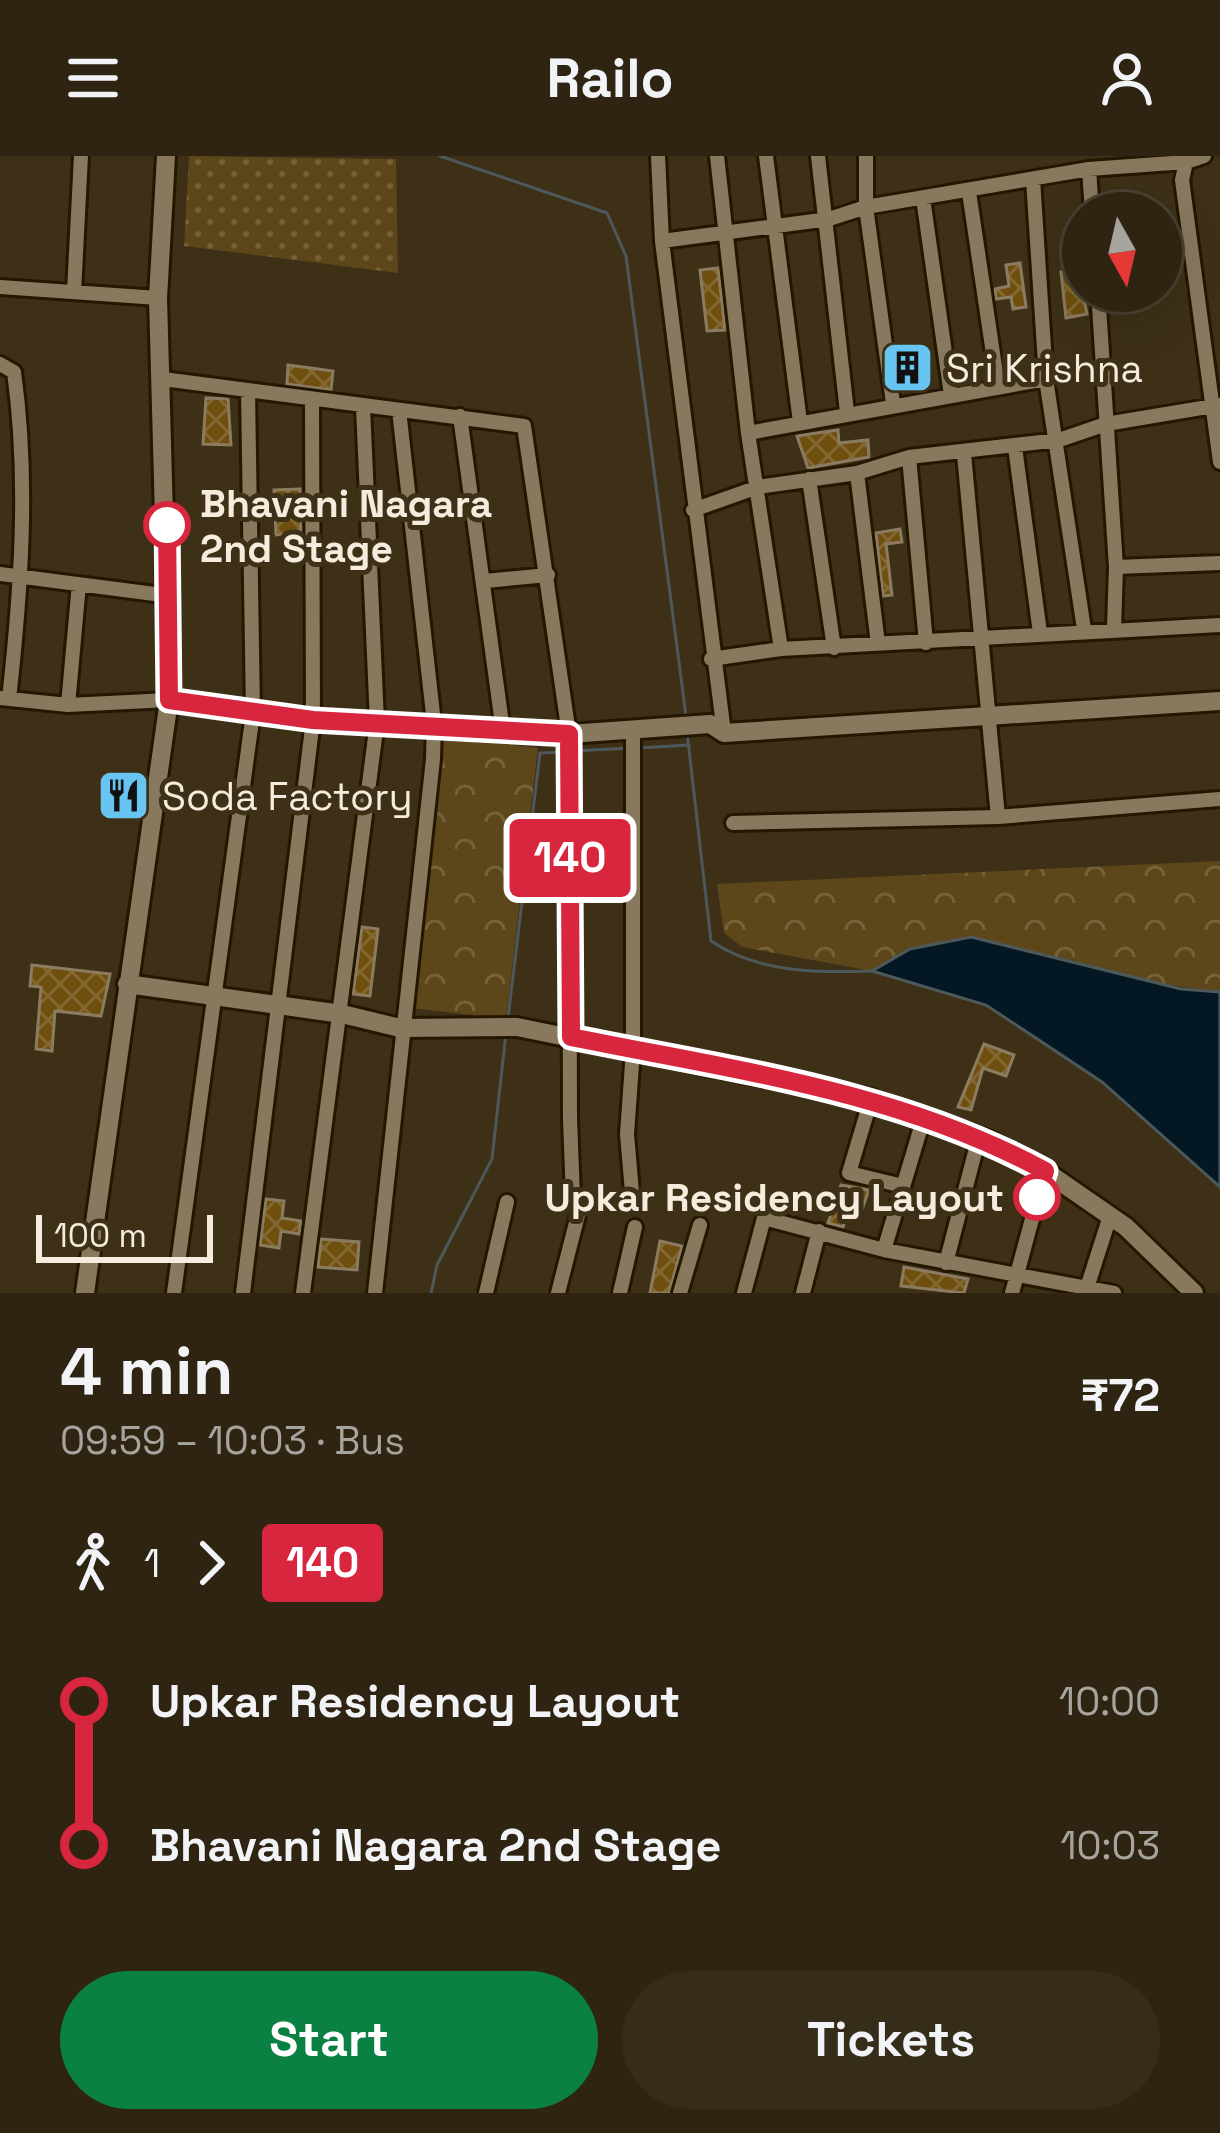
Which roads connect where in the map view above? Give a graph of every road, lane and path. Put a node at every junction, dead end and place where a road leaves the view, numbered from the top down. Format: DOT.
graph roads {
  1 [pos="81,156"];
  2 [pos="166,156"];
  3 [pos="658,156"];
  4 [pos="717,156"];
  5 [pos="766,156"];
  6 [pos="818,156"];
  7 [pos="866,156"];
  8 [pos="1204,156"];
  9 [pos="1186,162"];
  10 [pos="1090,169"];
  11 [pos="1033,179"];
  12 [pos="969,192"];
  13 [pos="1091,192"];
  14 [pos="923,198"];
  15 [pos="866,207"];
  16 [pos="829,218"];
  17 [pos="773,227"];
  18 [pos="726,233"];
  19 [pos="662,242"];
  20 [pos="0,287"];
  21 [pos="74,292"];
  22 [pos="158,298"];
  23 [pos="1098,312"];
  24 [pos="0,364"];
  25 [pos="163,379"];
  26 [pos="1046,380"];
  27 [pos="998,387"];
  28 [pos="248,392"];
  29 [pos="951,395"];
  30 [pos="312,400"];
  31 [pos="893,403"];
  32 [pos="1216,405"];
  33 [pos="363,406"];
  34 [pos="399,410"];
  35 [pos="847,412"];
  36 [pos="460,416"];
  37 [pos="800,422"];
  38 [pos="1106,424"];
  39 [pos="748,433"];
  40 [pos="1058,440"];
  41 [pos="1015,447"];
  42 [pos="964,454"];
  43 [pos="909,457"];
  44 [pos="1220,462"];
  45 [pos="857,473"];
  46 [pos="809,479"];
  47 [pos="758,487"];
  48 [pos="693,509"];
  49 [pos="1220,563"];
  50 [pos="1116,567"];
  51 [pos="0,574"];
  52 [pos="548,575"];
  53 [pos="22,577"];
  54 [pos="485,580"];
  55 [pos="79,584"];
  56 [pos="170,596"];
  57 [pos="1220,625"];
  58 [pos="1114,627"];
  59 [pos="1084,629"];
  60 [pos="1040,633"];
  61 [pos="984,637"];
  62 [pos="878,644"];
  63 [pos="926,644"];
  64 [pos="834,648"];
  65 [pos="781,649"];
  66 [pos="711,658"];
  67 [pos="5,699"];
  68 [pos="169,700"];
  69 [pos="1220,701"];
  70 [pos="68,706"];
  71 [pos="253,713"];
  72 [pos="992,716"];
  73 [pos="313,720"];
  74 [pos="376,722"];
  75 [pos="434,723"];
  76 [pos="633,728"];
  77 [pos="503,731"];
  78 [pos="724,733"];
  79 [pos="569,734"];
  80 [pos="1220,799"];
  81 [pos="998,818"];
  82 [pos="733,823"];
  83 [pos="128,984"];
  84 [pos="212,997"];
  85 [pos="277,1006"];
  86 [pos="342,1014"];
  87 [pos="400,1028"];
  88 [pos="571,1037"];
  89 [pos="633,1050"];
  90 [pos="872,1099"];
  91 [pos="924,1117"];
  92 [pos="979,1137"];
  93 [pos="1045,1171"];
  94 [pos="903,1186"];
  95 [pos="507,1202"];
  96 [pos="633,1204"];
  97 [pos="1111,1216"];
  98 [pos="700,1225"];
  99 [pos="635,1227"];
  100 [pos="819,1231"];
  101 [pos="884,1250"];
  102 [pos="946,1263"];
  103 [pos="1013,1285"];
  104 [pos="1086,1291"];
  105 [pos="85,1293"];
  106 [pos="175,1293"];
  107 [pos="243,1293"];
  108 [pos="303,1293"];
  109 [pos="375,1293"];
  110 [pos="486,1293"];
  111 [pos="558,1293"];
  112 [pos="620,1293"];
  113 [pos="680,1293"];
  114 [pos="744,1293"];
  115 [pos="803,1293"];
  116 [pos="1114,1293"];
  117 [pos="1194,1293"];
  1 -- 21 [label="street"];
  2 -- 22 [label="street"];
  3 -- 19 [label="street"];
  4 -- 18 [label="street"];
  5 -- 17 [label="street"];
  6 -- 16 [label="street"];
  7 -- 15 [label="street"];
  8 -- 9 [label="street"];
  9 -- 10 [label="street"];
  9 -- 32 [label="street"];
  10 -- 11 [label="street"];
  10 -- 13 [label="street"];
  11 -- 12 [label="street"];
  11 -- 26 [label="street"];
  12 -- 14 [label="street"];
  12 -- 27 [label="street"];
  14 -- 15 [label="street"];
  14 -- 29 [label="street"];
  15 -- 16 [label="street"];
  15 -- 31 [label="street"];
  16 -- 17 [label="street"];
  16 -- 35 [label="street"];
  17 -- 18 [label="street"];
  17 -- 37 [label="street"];
  18 -- 19 [label="street"];
  18 -- 39 [label="street"];
  19 -- 48 [label="street"];
  20 -- 21 [label="street"];
  21 -- 22 [label="street"];
  22 -- 25 [label="street"];
  23 -- 38 [label="street"];
  24 -- 53 [label="street"];
  25 -- 28 [label="street"];
  25 -- 56 [label="street"];
  26 -- 27 [label="street"];
  26 -- 40 [label="street"];
  27 -- 29 [label="street"];
  28 -- 30 [label="street"];
  28 -- 71 [label="street"];
  29 -- 31 [label="street"];
  30 -- 33 [label="street"];
  30 -- 73 [label="street"];
  31 -- 35 [label="street"];
  32 -- 38 [label="street"];
  32 -- 44 [label="street"];
  33 -- 34 [label="street"];
  33 -- 74 [label="street"];
  34 -- 36 [label="street"];
  34 -- 75 [label="street"];
  35 -- 37 [label="street"];
  36 -- 52 [label="street"];
  36 -- 54 [label="street"];
  37 -- 39 [label="street"];
  38 -- 40 [label="street"];
  38 -- 50 [label="street"];
  39 -- 47 [label="street"];
  40 -- 41 [label="street"];
  40 -- 59 [label="street"];
  41 -- 42 [label="street"];
  41 -- 60 [label="street"];
  42 -- 43 [label="street"];
  42 -- 61 [label="street"];
  43 -- 45 [label="street"];
  43 -- 63 [label="street"];
  45 -- 46 [label="street"];
  45 -- 62 [label="street"];
  46 -- 47 [label="street"];
  46 -- 64 [label="street"];
  47 -- 48 [label="street"];
  47 -- 65 [label="street"];
  48 -- 66 [label="street"];
  49 -- 50 [label="street"];
  50 -- 58 [label="street"];
  51 -- 53 [label="street"];
  52 -- 54 [label="street"];
  52 -- 79 [label="street"];
  53 -- 55 [label="street"];
  53 -- 67 [label="street"];
  54 -- 77 [label="street"];
  55 -- 56 [label="street"];
  55 -- 70 [label="street"];
  56 -- 68 [label="street"];
  57 -- 58 [label="street"];
  58 -- 59 [label="street"];
  59 -- 60 [label="street"];
  60 -- 61 [label="street"];
  61 -- 63 [label="street"];
  61 -- 72 [label="street"];
  62 -- 63 [label="street"];
  62 -- 64 [label="street"];
  64 -- 65 [label="street"];
  65 -- 66 [label="street"];
  66 -- 78 [label="street"];
  67 -- 70 [label="street"];
  68 -- 70 [label="street"];
  68 -- 71 [label="street"];
  68 -- 83 [label="street"];
  69 -- 72 [label="street"];
  71 -- 73 [label="street"];
  71 -- 84 [label="street"];
  72 -- 78 [label="street"];
  72 -- 81 [label="street"];
  73 -- 74 [label="street"];
  73 -- 85 [label="street"];
  74 -- 75 [label="street"];
  74 -- 86 [label="street"];
  75 -- 77 [label="street"];
  75 -- 87 [label="street"];
  76 -- 78 [label="street"];
  76 -- 79 [label="street"];
  76 -- 89 [label="street"];
  77 -- 79 [label="street"];
  79 -- 88 [label="street"];
  80 -- 81 [label="street"];
  81 -- 82 [label="street"];
  83 -- 84 [label="street"];
  83 -- 105 [label="street"];
  84 -- 85 [label="street"];
  84 -- 106 [label="street"];
  85 -- 86 [label="street"];
  85 -- 107 [label="street"];
  86 -- 87 [label="street"];
  86 -- 108 [label="street"];
  87 -- 88 [label="street"];
  87 -- 109 [label="street"];
  88 -- 89 [label="street"];
  88 -- 111 [label="street"];
  89 -- 90 [label="street"];
  89 -- 96 [label="street"];
  90 -- 91 [label="street"];
  90 -- 94 [label="street"];
  91 -- 92 [label="street"];
  91 -- 94 [label="street"];
  92 -- 93 [label="street"];
  92 -- 102 [label="street"];
  93 -- 97 [label="street"];
  93 -- 103 [label="street"];
  94 -- 101 [label="street"];
  95 -- 110 [label="street"];
  97 -- 104 [label="street"];
  97 -- 117 [label="street"];
  98 -- 113 [label="street"];
  99 -- 112 [label="street"];
  100 -- 101 [label="street"];
  100 -- 114 [label="street"];
  100 -- 115 [label="street"];
  101 -- 102 [label="street"];
  102 -- 103 [label="street"];
  103 -- 104 [label="street"];
  104 -- 116 [label="street"];
}
